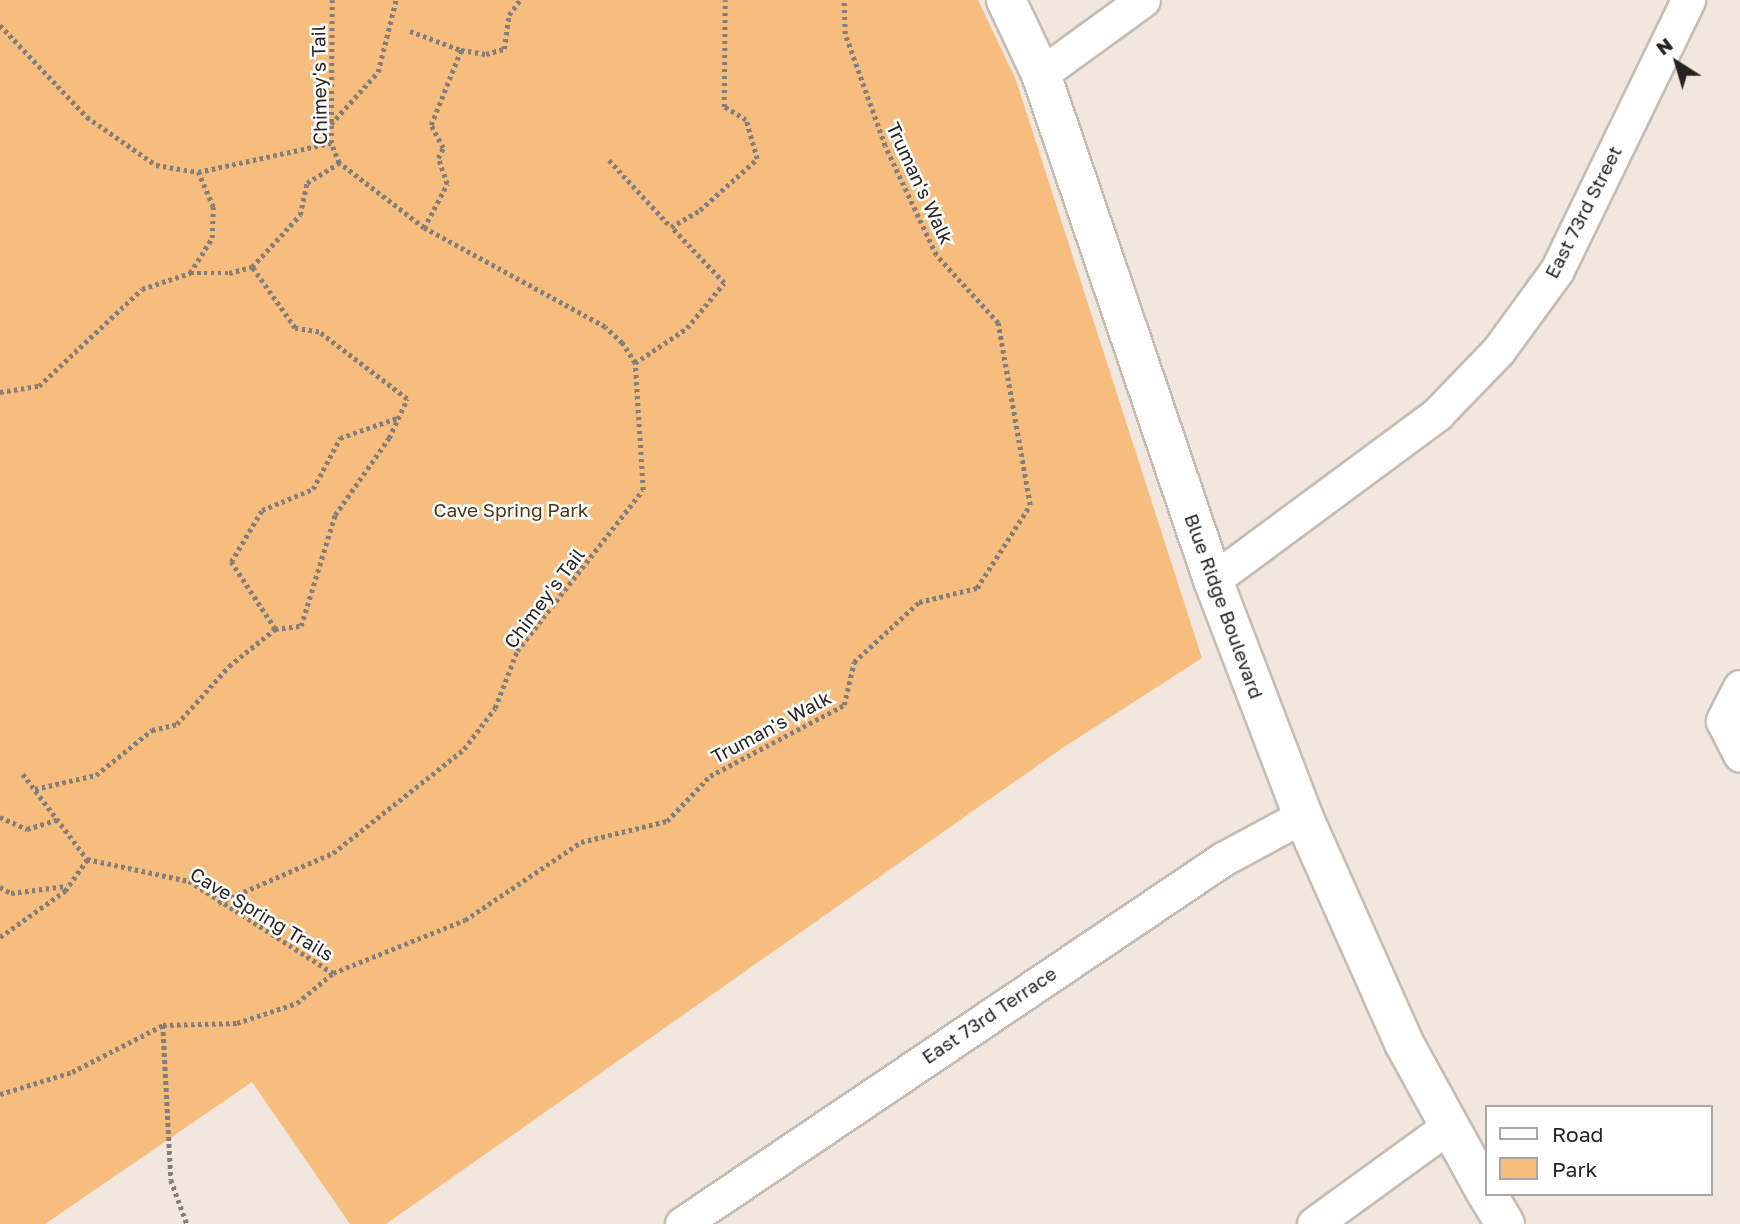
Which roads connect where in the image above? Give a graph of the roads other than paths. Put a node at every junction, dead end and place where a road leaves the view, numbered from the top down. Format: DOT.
graph roads {
  1 [pos="1006,0"];
  2 [pos="1143,0"];
  3 [pos="1688,0"];
  4 [pos="1041,74"];
  5 [pos="1213,580"];
  6 [pos="1740,687"];
  7 [pos="1740,755"];
  8 [pos="1303,816"];
  9 [pos="1446,1128"];
  10 [pos="1484,1189"];
  11 [pos="1488,1196"];
  12 [pos="682,1224"];
  13 [pos="1314,1224"];
  14 [pos="1505,1224"];
  1 -- 4 [label="main road, Blue Ridge Boulevard"];
  2 -- 4 [label="street"];
  3 -- 5 [label="street, East 73rd Street"];
  4 -- 5 [label="main road, Blue Ridge Boulevard"];
  5 -- 8 [label="main road, Blue Ridge Boulevard"];
  6 -- 7 [label="street"];
  8 -- 9 [label="main road, Blue Ridge Boulevard"];
  8 -- 12 [label="street, East 73rd Terrace"];
  9 -- 10 [label="main road, Blue Ridge Boulevard"];
  9 -- 13 [label="street"];
  11 -- 14 [label="main road, Blue Ridge Boulevard"];
}
